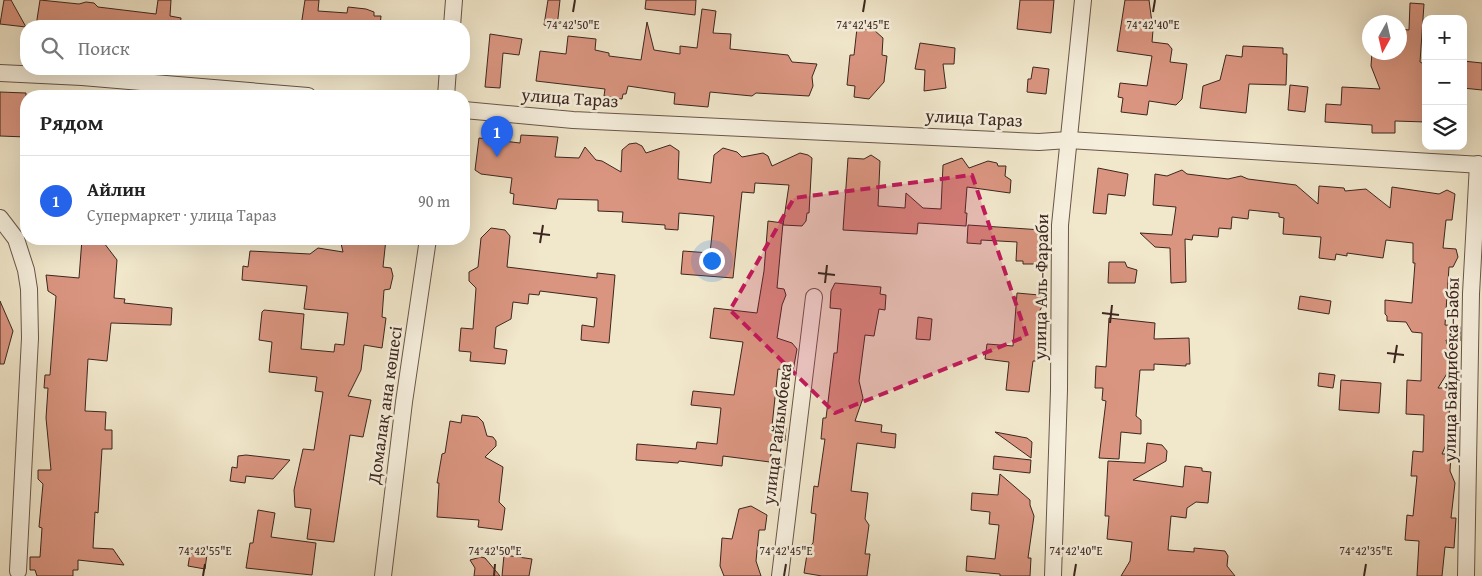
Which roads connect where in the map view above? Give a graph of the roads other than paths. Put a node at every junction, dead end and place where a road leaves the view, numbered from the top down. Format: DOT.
graph roads {
  1 [pos="454,0"];
  2 [pos="1083,0"];
  3 [pos="452,20"];
  4 [pos="0,73"];
  5 [pos="20,74"];
  6 [pos="41,75"];
  7 [pos="448,75"];
  8 [pos="237,90"];
  9 [pos="446,90"];
  10 [pos="470,111"];
  11 [pos="1068,140"];
  12 [pos="1480,164"];
  13 [pos="0,218"];
  14 [pos="427,245"];
  15 [pos="814,297"];
  16 [pos="18,571"];
  17 [pos="383,576"];
  18 [pos="780,576"];
  19 [pos="1053,576"];
  20 [pos="1466,576"];
  1 -- 3 [label="street"];
  2 -- 11 [label="street, улица Аль-Фараби"];
  4 -- 5 [label="street"];
  6 -- 8 [label="street"];
  7 -- 9 [label="street"];
  10 -- 11 [label="street, улица Тараз"];
  11 -- 12 [label="street, улица Тараз"];
  11 -- 19 [label="street, улица Аль-Фараби"];
  12 -- 20 [label="street, улица Байдибека-Бабы"];
  13 -- 16 [label="street"];
  14 -- 17 [label="street, Домалақ ана көшесі"];
  15 -- 18 [label="street, улица Райымбека"];
}
